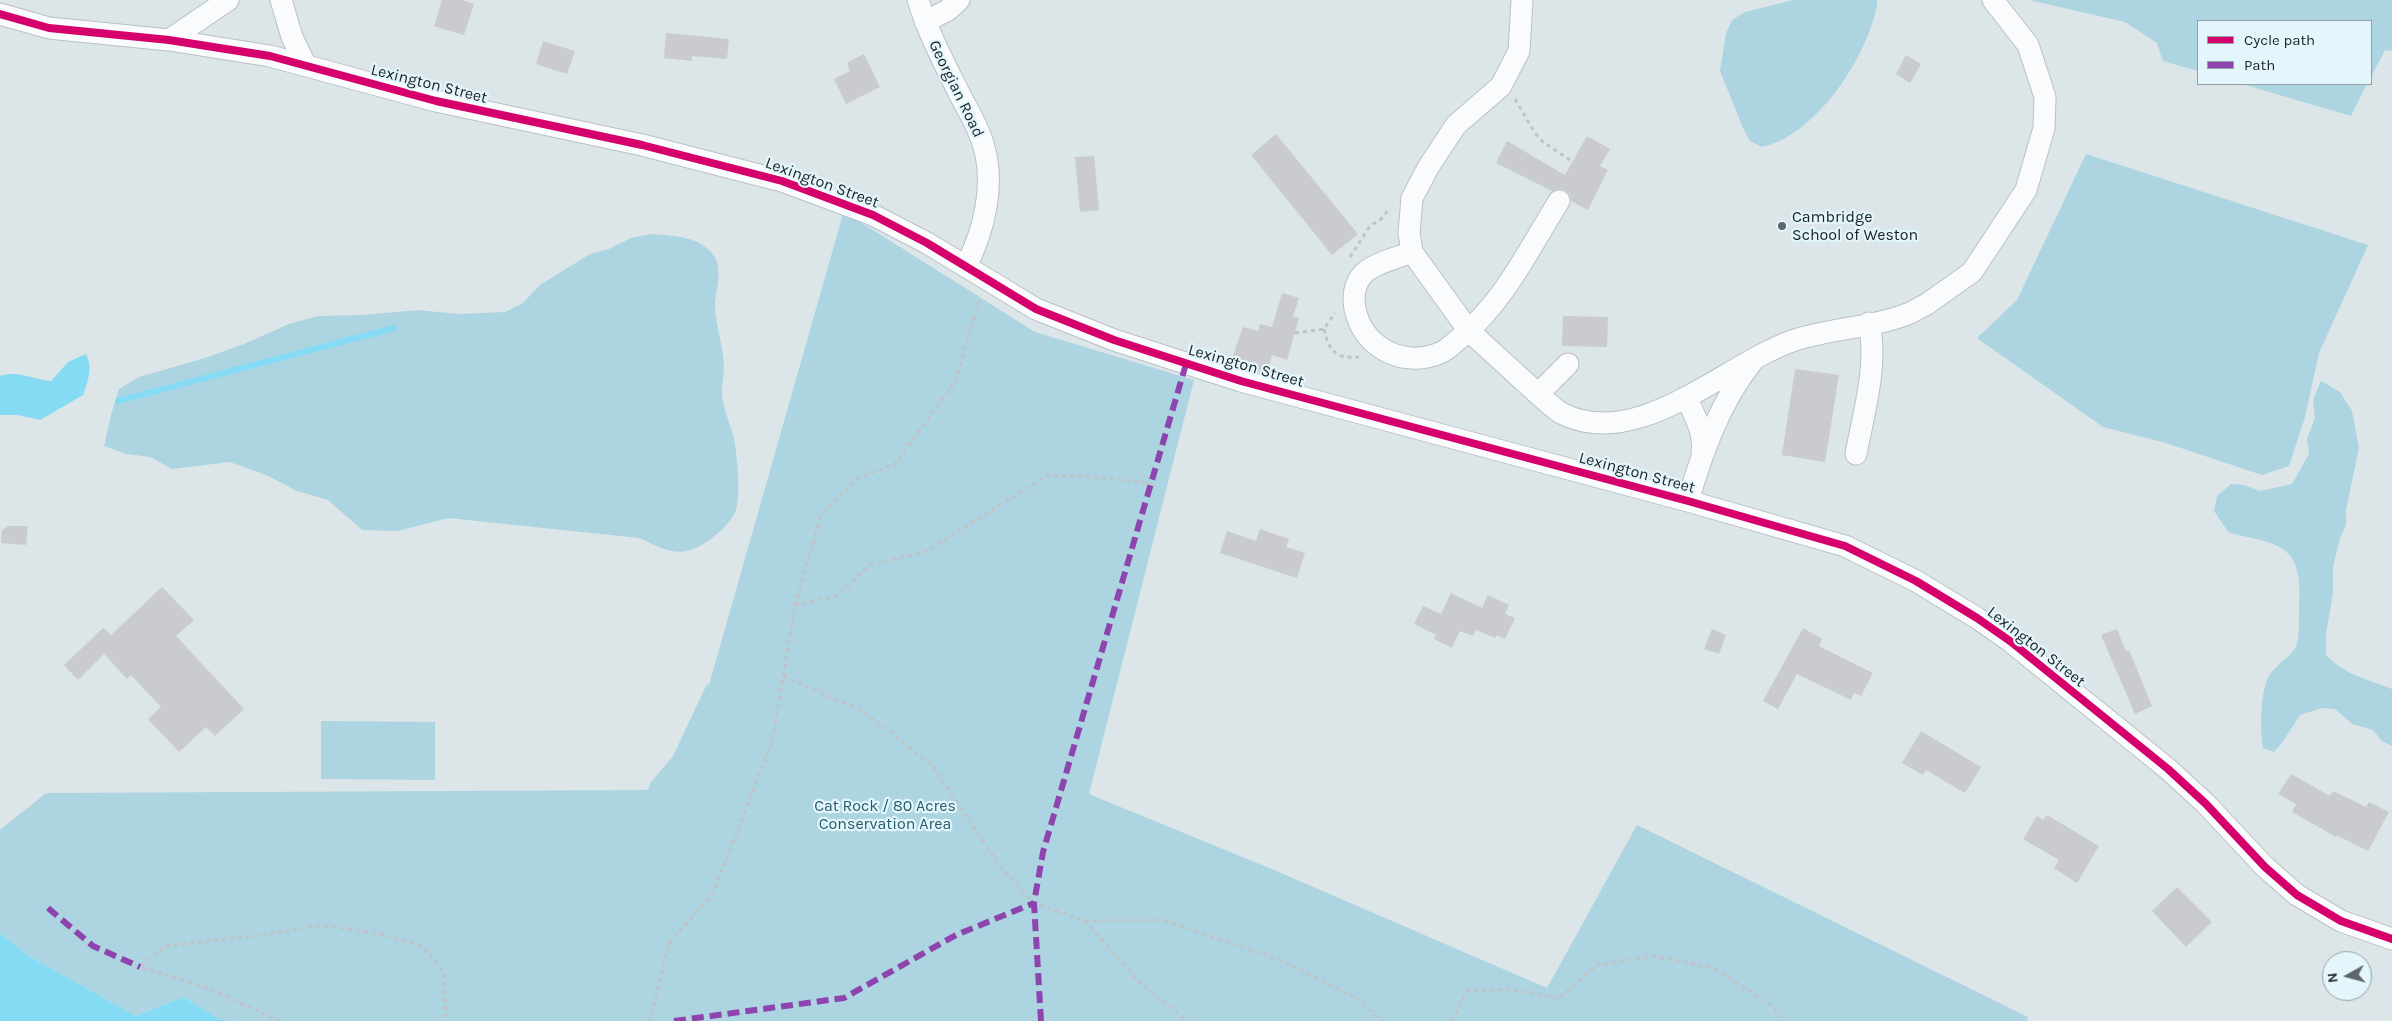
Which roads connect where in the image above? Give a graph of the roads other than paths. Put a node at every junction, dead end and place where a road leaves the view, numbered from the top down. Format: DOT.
graph roads {
  1 [pos="228,0"];
  2 [pos="281,0"];
  3 [pos="918,0"];
  4 [pos="959,0"];
  5 [pos="1522,0"];
  6 [pos="1993,0"];
  7 [pos="0,14"];
  8 [pos="925,22"];
  9 [pos="170,40"];
  10 [pos="305,64"];
  11 [pos="1558,201"];
  12 [pos="1412,252"];
  13 [pos="966,266"];
  14 [pos="1870,324"];
  15 [pos="1469,331"];
  16 [pos="1755,358"];
  17 [pos="1568,364"];
  18 [pos="1538,394"];
  19 [pos="1686,397"];
  20 [pos="1856,454"];
  21 [pos="1701,457"];
  22 [pos="1688,501"];
  23 [pos="2392,939"];
  1 -- 9 [label="street"];
  2 -- 10 [label="street"];
  3 -- 8 [label="street, Georgian Road"];
  4 -- 8 [label="street"];
  5 -- 12 [label="street"];
  6 -- 14 [label="street"];
  7 -- 9 [label="street, Lexington Street"];
  8 -- 13 [label="street, Georgian Road"];
  9 -- 10 [label="street, Lexington Street"];
  10 -- 13 [label="street, Lexington Street"];
  11 -- 15 [label="street"];
  12 -- 15 [label="street"];
  12 -- 15 [label="street"];
  13 -- 22 [label="street, Lexington Street"];
  14 -- 16 [label="street"];
  14 -- 20 [label="street"];
  15 -- 18 [label="street"];
  16 -- 19 [label="street"];
  16 -- 21 [label="street"];
  17 -- 18 [label="street"];
  18 -- 19 [label="street"];
  19 -- 21 [label="street"];
  21 -- 22 [label="street"];
  22 -- 23 [label="street, Lexington Street"];
}
